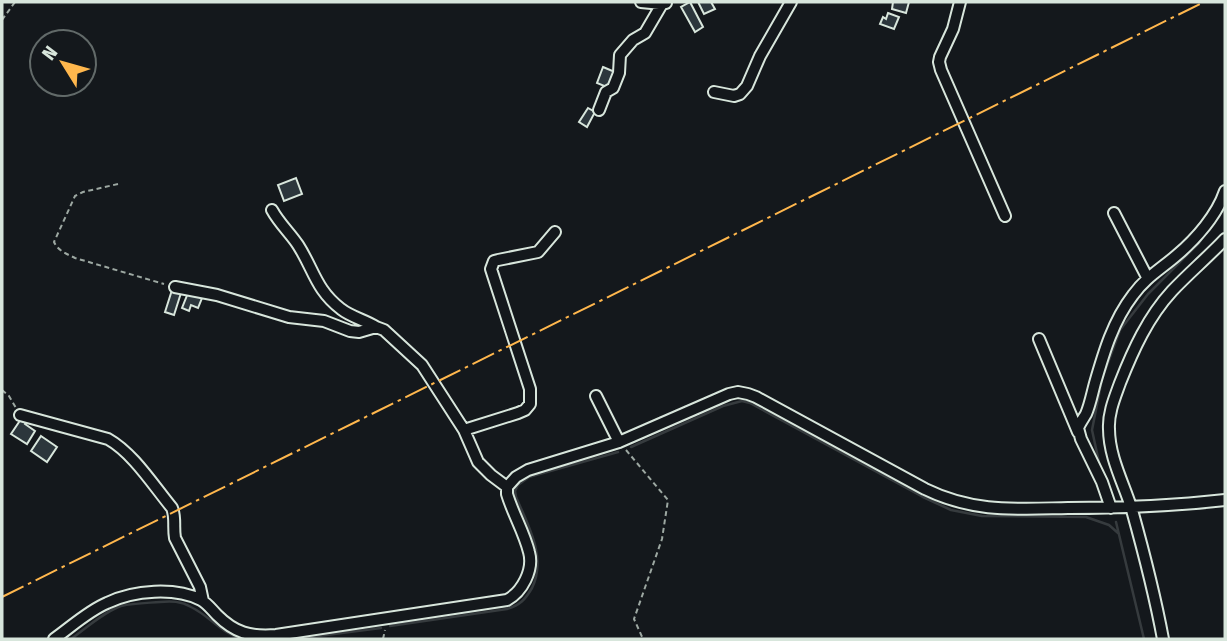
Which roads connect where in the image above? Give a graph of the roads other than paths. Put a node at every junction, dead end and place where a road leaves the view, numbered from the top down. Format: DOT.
graph roads {
  1 [pos="641,2"];
  2 [pos="791,2"];
  3 [pos="960,2"];
  4 [pos="665,3"];
  5 [pos="714,92"];
  6 [pos="599,110"];
  7 [pos="1225,191"];
  8 [pos="272,210"];
  9 [pos="1114,213"];
  10 [pos="1005,216"];
  11 [pos="555,232"];
  12 [pos="1225,239"];
  13 [pos="1147,277"];
  14 [pos="176,287"];
  15 [pos="376,327"];
  16 [pos="1039,339"];
  17 [pos="596,396"];
  18 [pos="20,415"];
  19 [pos="464,430"];
  20 [pos="1078,432"];
  21 [pos="619,442"];
  22 [pos="507,487"];
  23 [pos="1225,500"];
  24 [pos="1131,507"];
  25 [pos="1111,508"];
  26 [pos="203,601"];
  27 [pos="54,639"];
  28 [pos="1163,639"];
  1 -- 4 [label="street"];
  2 -- 5 [label="street"];
  3 -- 10 [label="street"];
  4 -- 6 [label="street"];
  7 -- 13 [label="street"];
  8 -- 15 [label="street"];
  9 -- 13 [label="street"];
  11 -- 19 [label="street"];
  12 -- 24 [label="street"];
  13 -- 20 [label="street"];
  14 -- 15 [label="street"];
  15 -- 19 [label="street"];
  16 -- 20 [label="street"];
  17 -- 21 [label="street"];
  18 -- 26 [label="street"];
  19 -- 22 [label="street"];
  20 -- 25 [label="street"];
  21 -- 22 [label="street"];
  21 -- 25 [label="street"];
  22 -- 26 [label="street"];
  23 -- 24 [label="street"];
  24 -- 25 [label="street"];
  24 -- 28 [label="street"];
  26 -- 27 [label="street"];
}
